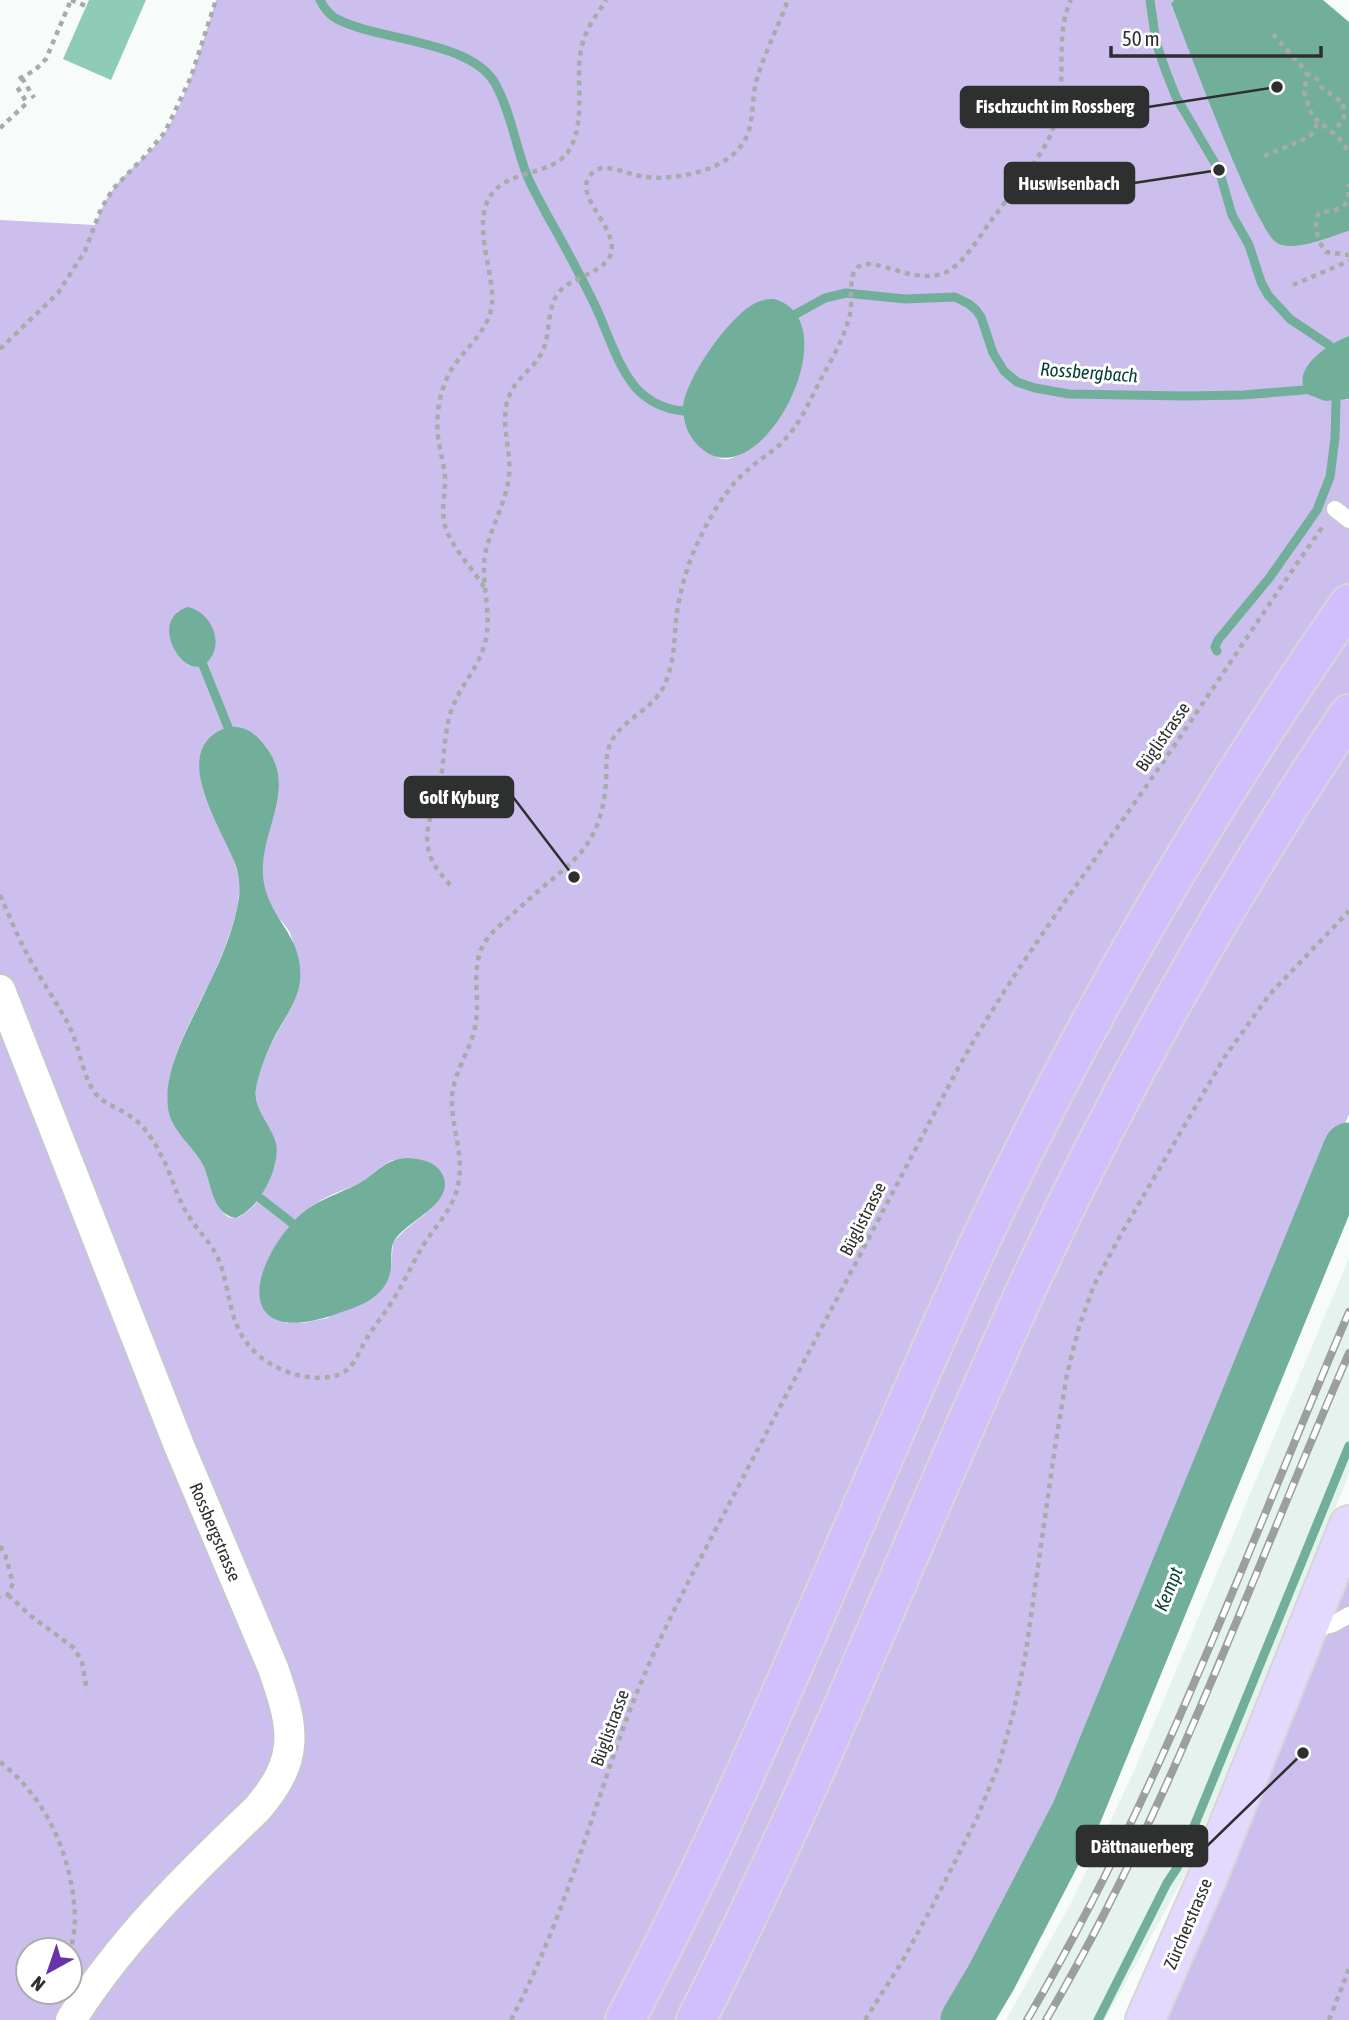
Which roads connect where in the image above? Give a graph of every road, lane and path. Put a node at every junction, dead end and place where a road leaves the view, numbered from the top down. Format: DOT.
graph roads {
  1 [pos="71,0"];
  2 [pos="216,0"];
  3 [pos="606,0"];
  4 [pos="788,0"];
  5 [pos="1071,0"];
  6 [pos="86,6"];
  7 [pos="1273,34"];
  8 [pos="1306,73"];
  9 [pos="16,85"];
  10 [pos="34,98"];
  11 [pos="1318,122"];
  12 [pos="0,128"];
  13 [pos="1333,133"];
  14 [pos="1349,152"];
  15 [pos="1264,156"];
  16 [pos="1349,184"];
  17 [pos="1349,255"];
  18 [pos="1349,261"];
  19 [pos="1293,285"];
  20 [pos="0,349"];
  21 [pos="1335,509"];
  22 [pos="1349,520"];
  23 [pos="485,589"];
  24 [pos="1349,604"];
  25 [pos="1349,714"];
  26 [pos="450,885"];
  27 [pos="0,895"];
  28 [pos="1349,911"];
  29 [pos="0,990"];
  30 [pos="1349,1525"];
  31 [pos="0,1546"];
  32 [pos="8,1595"];
  33 [pos="0,1597"];
  34 [pos="1349,1615"];
  35 [pos="1306,1632"];
  36 [pos="87,1690"];
  37 [pos="0,1762"];
  38 [pos="73,1936"];
  39 [pos="1349,1969"];
  40 [pos="71,2020"];
  41 [pos="511,2020"];
  42 [pos="625,2020"];
  43 [pos="696,2020"];
  44 [pos="864,2020"];
  45 [pos="1145,2020"];
  46 [pos="1329,2020"];
  1 -- 6 [label="path"];
  1 -- 10 [label="path"];
  2 -- 20 [label="path"];
  3 -- 23 [label="path"];
  4 -- 23 [label="path"];
  5 -- 27 [label="path"];
  7 -- 8 [label="path"];
  8 -- 11 [label="path"];
  8 -- 13 [label="path"];
  9 -- 12 [label="path"];
  11 -- 13 [label="path"];
  11 -- 15 [label="path"];
  13 -- 14 [label="path"];
  16 -- 17 [label="path"];
  18 -- 19 [label="path"];
  21 -- 22 [label="lane"];
  21 -- 41 [label="path, Büglistrasse"];
  23 -- 26 [label="path"];
  24 -- 42 [label="highway"];
  25 -- 43 [label="highway"];
  28 -- 44 [label="path"];
  29 -- 40 [label="street, Rossbergstrasse"];
  30 -- 35 [label="main road, Zürcherstrasse"];
  31 -- 32 [label="path"];
  32 -- 33 [label="path"];
  32 -- 36 [label="path"];
  34 -- 35 [label="lane"];
  35 -- 45 [label="main road, Zürcherstrasse"];
  37 -- 38 [label="path"];
  39 -- 46 [label="path"];
}
